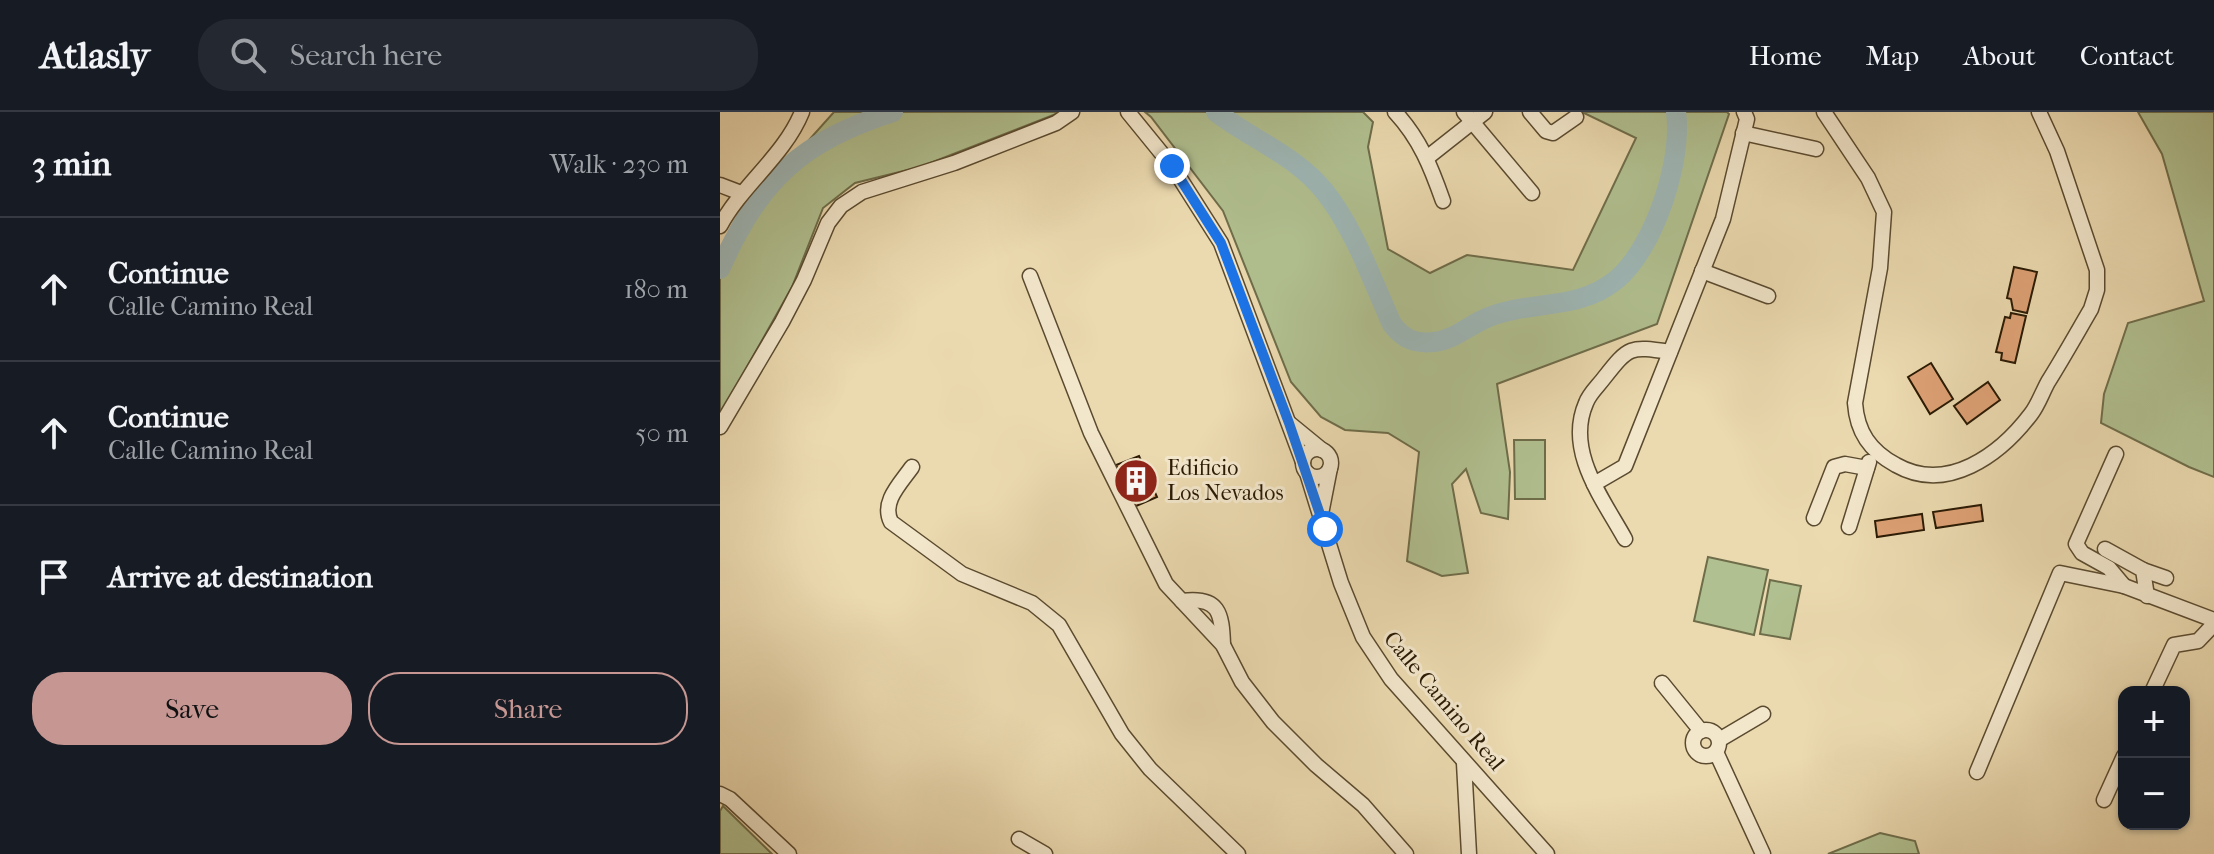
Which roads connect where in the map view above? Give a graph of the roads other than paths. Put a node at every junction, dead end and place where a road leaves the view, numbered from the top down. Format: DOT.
graph roads {
  1 [pos="802,112"];
  2 [pos="1072,112"];
  3 [pos="1128,112"];
  4 [pos="1395,112"];
  5 [pos="1485,112"];
  6 [pos="1530,112"];
  7 [pos="1744,112"];
  8 [pos="1824,112"];
  9 [pos="2039,112"];
  10 [pos="1468,117"];
  11 [pos="1576,117"];
  12 [pos="1743,133"];
  13 [pos="1816,149"];
  14 [pos="1428,157"];
  15 [pos="720,185"];
  16 [pos="741,193"];
  17 [pos="1532,193"];
  18 [pos="1443,201"];
  19 [pos="720,226"];
  20 [pos="1702,271"];
  21 [pos="1030,276"];
  22 [pos="1768,296"];
  23 [pos="1670,352"];
  24 [pos="1289,423"];
  25 [pos="720,427"];
  26 [pos="1874,448"];
  27 [pos="1322,450"];
  28 [pos="1840,451"];
  29 [pos="2116,454"];
  30 [pos="1331,465"];
  31 [pos="912,467"];
  32 [pos="1305,467"];
  33 [pos="1834,467"];
  34 [pos="1867,468"];
  35 [pos="1594,484"];
  36 [pos="1321,514"];
  37 [pos="1814,518"];
  38 [pos="1849,527"];
  39 [pos="1625,539"];
  40 [pos="2105,549"];
  41 [pos="2143,570"];
  42 [pos="2166,578"];
  43 [pos="2124,586"];
  44 [pos="2147,596"];
  45 [pos="2214,622"];
  46 [pos="1662,683"];
  47 [pos="2155,686"];
  48 [pos="1763,714"];
  49 [pos="1701,731"];
  50 [pos="1718,746"];
  51 [pos="2123,758"];
  52 [pos="1464,763"];
  53 [pos="1977,772"];
  54 [pos="720,794"];
  55 [pos="2104,800"];
  56 [pos="1019,839"];
  57 [pos="1466,850"];
  58 [pos="789,854"];
  59 [pos="1045,854"];
  60 [pos="1238,854"];
  61 [pos="1406,854"];
  62 [pos="1547,854"];
  63 [pos="1763,854"];
  1 -- 16 [label="street"];
  2 -- 25 [label="street"];
  3 -- 24 [label="street, Calle Camino Real"];
  4 -- 14 [label="street"];
  5 -- 10 [label="street"];
  6 -- 11 [label="street"];
  7 -- 12 [label="street"];
  8 -- 26 [label="street"];
  9 -- 26 [label="street"];
  10 -- 14 [label="street"];
  10 -- 17 [label="street"];
  12 -- 13 [label="street"];
  12 -- 20 [label="street"];
  14 -- 18 [label="street"];
  15 -- 16 [label="street"];
  16 -- 19 [label="street"];
  20 -- 22 [label="street"];
  20 -- 23 [label="street"];
  21 -- 61 [label="street"];
  23 -- 35 [label="street"];
  23 -- 35 [label="street"];
  24 -- 27 [label="street"];
  24 -- 32 [label="street, Calle Camino Real"];
  26 -- 34 [label="street"];
  27 -- 30 [label="street"];
  27 -- 32 [label="street"];
  28 -- 33 [label="street"];
  29 -- 43 [label="street"];
  30 -- 32 [label="street"];
  30 -- 36 [label="street, Calle Camino Real"];
  31 -- 60 [label="street"];
  32 -- 36 [label="street, Calle Camino Real"];
  33 -- 34 [label="street"];
  33 -- 37 [label="street"];
  34 -- 38 [label="street"];
  35 -- 39 [label="street"];
  36 -- 52 [label="street, Calle Camino Real"];
  40 -- 41 [label="street"];
  41 -- 42 [label="street"];
  41 -- 44 [label="street"];
  43 -- 44 [label="street"];
  43 -- 53 [label="street"];
  44 -- 45 [label="street"];
  45 -- 47 [label="street"];
  46 -- 49 [label="street"];
  48 -- 50 [label="street"];
  49 -- 50 [label="street"];
  49 -- 50 [label="street"];
  50 -- 63 [label="street"];
  51 -- 55 [label="street"];
  52 -- 57 [label="street"];
  52 -- 62 [label="street, Calle Camino Real"];
  54 -- 58 [label="street"];
  56 -- 59 [label="street"];
}
